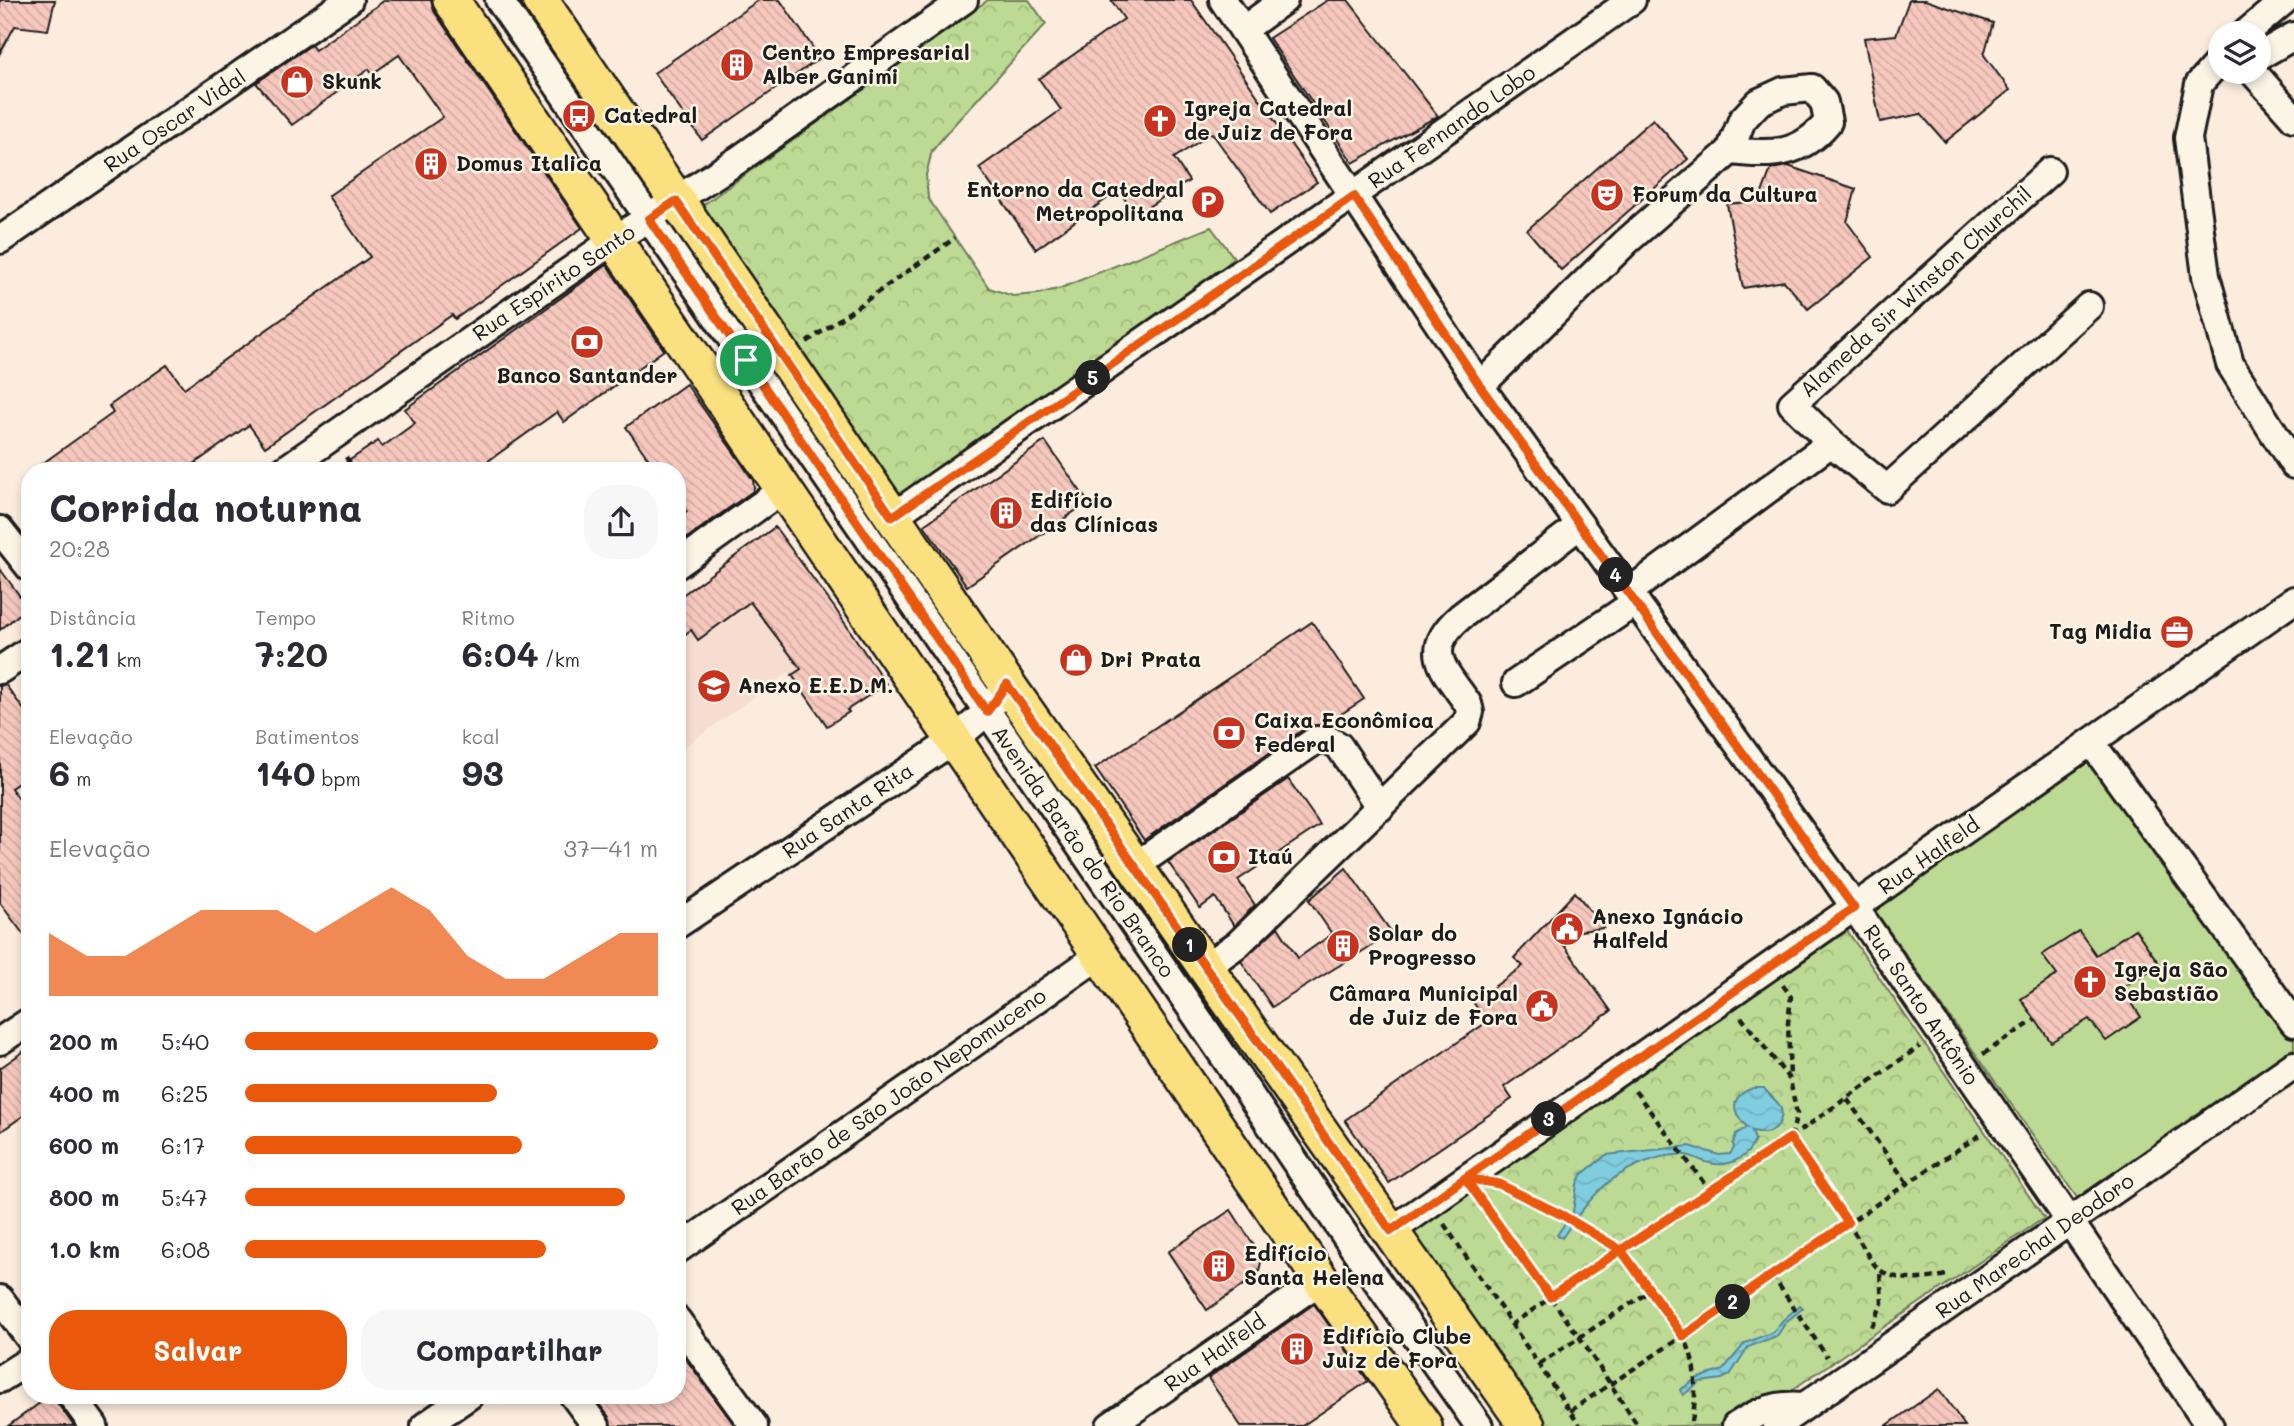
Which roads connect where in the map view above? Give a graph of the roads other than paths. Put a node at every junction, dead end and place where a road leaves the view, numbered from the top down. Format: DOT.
graph roads {
  1 [pos="349,0"];
  2 [pos="451,0"];
  3 [pos="499,0"];
  4 [pos="540,0"];
  5 [pos="964,0"];
  6 [pos="1223,0"];
  7 [pos="1284,0"];
  8 [pos="2284,1"];
  9 [pos="1621,3"];
  10 [pos="2260,21"];
  11 [pos="1243,30"];
  12 [pos="2294,36"];
  13 [pos="2271,49"];
  14 [pos="2208,74"];
  15 [pos="2264,84"];
  16 [pos="2294,118"];
  17 [pos="1730,150"];
  18 [pos="2050,171"];
  19 [pos="1354,196"];
  20 [pos="663,210"];
  21 [pos="0,240"];
  22 [pos="614,240"];
  23 [pos="2089,306"];
  24 [pos="1480,386"];
  25 [pos="1831,443"];
  26 [pos="295,462"];
  27 [pos="2294,465"];
  28 [pos="783,489"];
  29 [pos="892,517"];
  30 [pos="1580,525"];
  31 [pos="0,530"];
  32 [pos="21,557"];
  33 [pos="686,559"];
  34 [pos="1632,597"];
  35 [pos="2294,600"];
  36 [pos="21,656"];
  37 [pos="0,670"];
  38 [pos="1516,682"];
  39 [pos="1007,684"];
  40 [pos="987,712"];
  41 [pos="954,740"];
  42 [pos="2091,742"];
  43 [pos="1380,808"];
  44 [pos="1135,866"];
  45 [pos="1854,908"];
  46 [pos="686,919"];
  47 [pos="1100,955"];
  48 [pos="1206,967"];
  49 [pos="2294,1023"];
  50 [pos="21,1027"];
  51 [pos="0,1041"];
  52 [pos="2294,1065"];
  53 [pos="2070,1222"];
  54 [pos="1391,1231"];
  55 [pos="686,1244"];
  56 [pos="1321,1280"];
  57 [pos="0,1298"];
  58 [pos="21,1327"];
  59 [pos="686,1333"];
  60 [pos="21,1366"];
  61 [pos="0,1380"];
  62 [pos="78,1404"];
  63 [pos="457,1404"];
  64 [pos="580,1404"];
  65 [pos="1804,1406"];
  66 [pos="94,1426"];
  67 [pos="425,1426"];
  68 [pos="596,1426"];
  69 [pos="754,1426"];
  70 [pos="1110,1426"];
  71 [pos="1424,1426"];
  72 [pos="1479,1426"];
  73 [pos="1527,1426"];
  74 [pos="1736,1426"];
  75 [pos="1776,1426"];
  76 [pos="2210,1426"];
  1 -- 21 [label="street, Rua Oscar Vidal"];
  2 -- 22 [label="main road, Avenida Barão do Rio Branco"];
  3 -- 20 [label="street, Avenida Barão do Rio Branco"];
  4 -- 20 [label="main road, Avenida Barão do Rio Branco"];
  5 -- 20 [label="street, Rua Espírito Santo"];
  6 -- 11 [label="street, Rua Santo Antônio"];
  7 -- 11 [label="street"];
  8 -- 10 [label="street"];
  9 -- 19 [label="street, Rua Fernando Lobo"];
  11 -- 19 [label="street, Rua Santo Antônio"];
  12 -- 13 [label="street"];
  14 -- 27 [label="street"];
  15 -- 16 [label="street"];
  17 -- 24 [label="street"];
  18 -- 25 [label="street, Alameda Sir Winston Churchil"];
  19 -- 24 [label="street, Rua Santo Antônio"];
  19 -- 29 [label="street, Rua Fernando Lobo"];
  20 -- 22 [label="street, Rua Espírito Santo"];
  20 -- 29 [label="main road, Avenida Barão do Rio Branco"];
  20 -- 40 [label="street, Avenida Barão do Rio Branco"];
  22 -- 26 [label="street, Rua Espírito Santo"];
  22 -- 28 [label="main road, Avenida Barão do Rio Branco"];
  23 -- 25 [label="street, Alameda Sir Winston Churchil"];
  24 -- 30 [label="street, Rua Santo Antônio"];
  25 -- 34 [label="street"];
  28 -- 33 [label="street"];
  28 -- 41 [label="main road, Avenida Barão do Rio Branco"];
  29 -- 39 [label="main road, Avenida Barão do Rio Branco"];
  30 -- 34 [label="street, Rua Santo Antônio"];
  30 -- 43 [label="street"];
  31 -- 32 [label="street"];
  34 -- 38 [label="street"];
  34 -- 45 [label="street, Rua Santo Antônio"];
  35 -- 42 [label="street, Rua Halfeld"];
  36 -- 37 [label="street"];
  39 -- 40 [label="street, Rua Santa Rita"];
  39 -- 44 [label="main road, Avenida Barão do Rio Branco"];
  40 -- 41 [label="street, Rua Santa Rita"];
  40 -- 72 [label="street, Avenida Barão do Rio Branco"];
  41 -- 46 [label="street, Rua Santa Rita"];
  41 -- 47 [label="main road, Avenida Barão do Rio Branco"];
  42 -- 45 [label="street, Rua Halfeld"];
  42 -- 49 [label="street"];
  43 -- 44 [label="street"];
  43 -- 48 [label="street"];
  44 -- 48 [label="main road, Avenida Barão do Rio Branco"];
  45 -- 53 [label="street, Rua Santo Antônio"];
  45 -- 54 [label="street, Rua Halfeld"];
  47 -- 55 [label="street, Rua Barão de São João Nepomuceno"];
  47 -- 56 [label="main road, Avenida Barão do Rio Branco"];
  48 -- 54 [label="main road, Avenida Barão do Rio Branco"];
  50 -- 51 [label="street"];
  52 -- 53 [label="street, Rua Marechal Deodoro"];
  53 -- 65 [label="street, Rua Marechal Deodoro"];
  53 -- 76 [label="street, Rua Santo Antônio"];
  54 -- 73 [label="main road, Avenida Barão do Rio Branco"];
  56 -- 70 [label="street, Rua Halfeld"];
  56 -- 71 [label="main road, Avenida Barão do Rio Branco"];
  57 -- 58 [label="street"];
  59 -- 69 [label="street"];
  60 -- 61 [label="street"];
  62 -- 66 [label="street"];
  63 -- 67 [label="street"];
  64 -- 68 [label="street"];
  65 -- 74 [label="street"];
  65 -- 75 [label="street, Rua Marechal Deodoro"];
}
